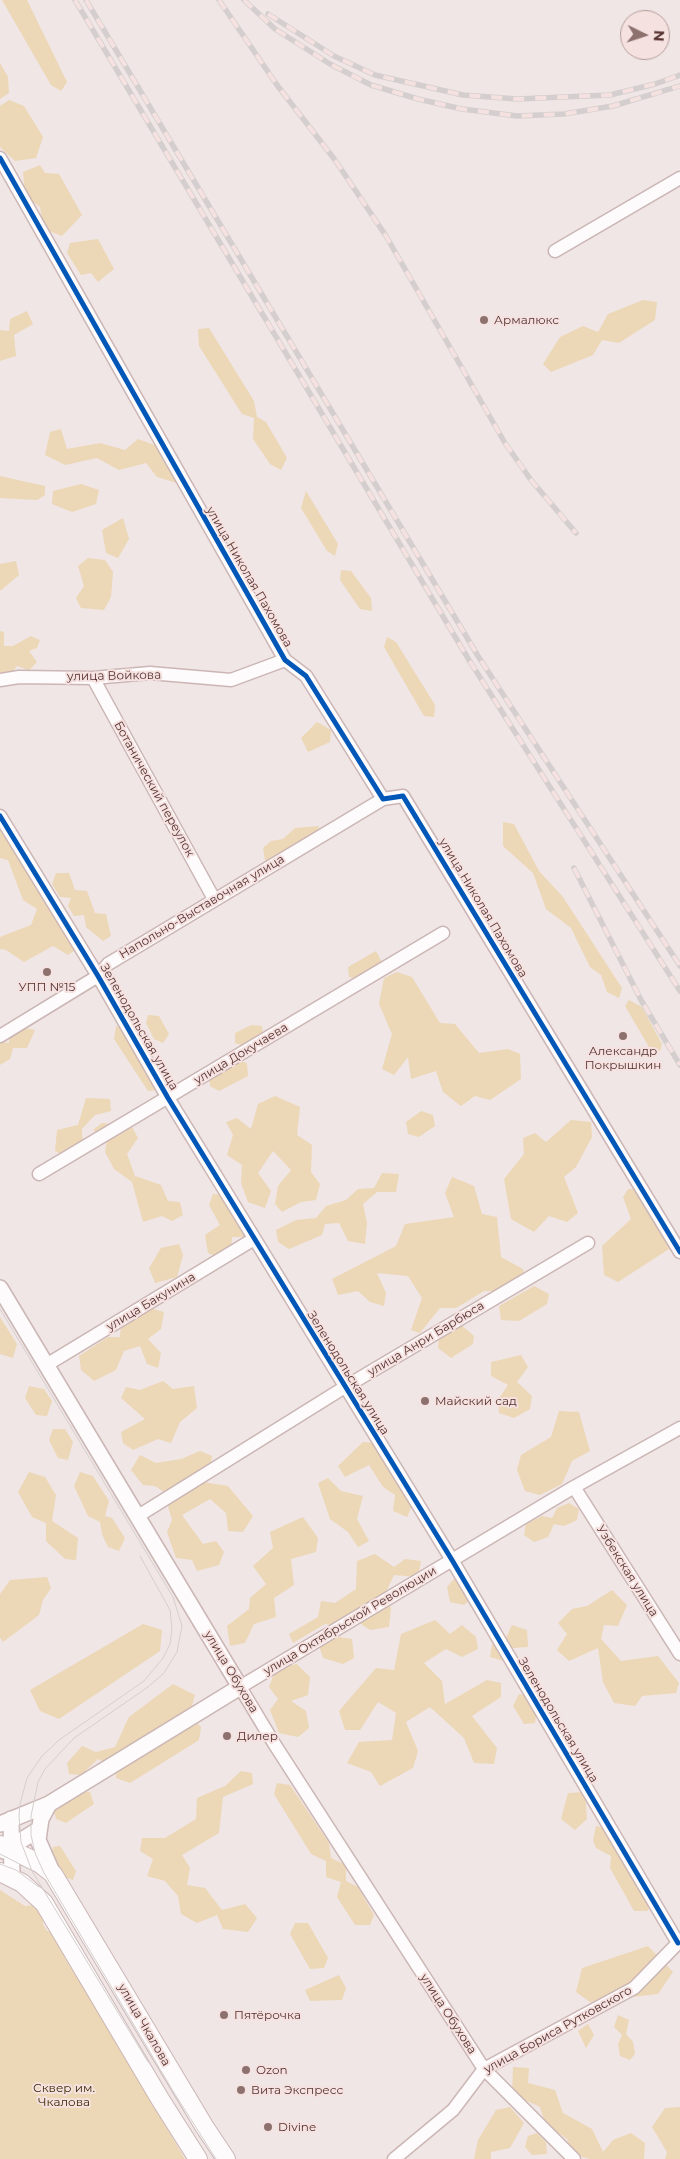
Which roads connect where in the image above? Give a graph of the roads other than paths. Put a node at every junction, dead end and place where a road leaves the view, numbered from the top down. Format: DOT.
graph roads {
  1 [pos="2,164"];
  2 [pos="680,178"];
  3 [pos="556,251"];
  4 [pos="285,660"];
  5 [pos="93,678"];
  6 [pos="0,680"];
  7 [pos="383,799"];
  8 [pos="0,816"];
  9 [pos="214,899"];
  10 [pos="443,933"];
  11 [pos="98,976"];
  12 [pos="0,1036"];
  13 [pos="168,1098"];
  14 [pos="39,1174"];
  15 [pos="254,1239"];
  16 [pos="588,1242"];
  17 [pos="680,1252"];
  18 [pos="0,1288"];
  19 [pos="48,1364"];
  20 [pos="345,1388"];
  21 [pos="680,1428"];
  22 [pos="574,1487"];
  23 [pos="138,1516"];
  24 [pos="452,1560"];
  25 [pos="680,1654"];
  26 [pos="240,1687"];
  27 [pos="48,1804"];
  28 [pos="6,1822"];
  29 [pos="38,1830"];
  30 [pos="4,1849"];
  31 [pos="6,1874"];
  32 [pos="53,1874"];
  33 [pos="679,1942"];
  34 [pos="484,2069"];
  35 [pos="198,2159"];
  36 [pos="226,2159"];
  37 [pos="394,2159"];
  38 [pos="574,2159"];
  1 -- 4 [label="street, улица Николая Пахомова"];
  2 -- 3 [label="street"];
  4 -- 5 [label="street, улица Войкова"];
  4 -- 7 [label="street, улица Николая Пахомова"];
  5 -- 6 [label="street, улица Войкова"];
  5 -- 9 [label="street, Ботанический переулок"];
  7 -- 9 [label="street, Напольно-Выставочная улица"];
  7 -- 17 [label="street, улица Николая Пахомова"];
  8 -- 11 [label="street, Зеленодольская улица"];
  9 -- 11 [label="street, Напольно-Выставочная улица"];
  10 -- 13 [label="street, улица Докучаева"];
  11 -- 12 [label="street, Напольно-Выставочная улица"];
  11 -- 13 [label="street, Зеленодольская улица"];
  13 -- 14 [label="street, улица Докучаева"];
  13 -- 15 [label="street, Зеленодольская улица"];
  15 -- 19 [label="street, улица Бакунина"];
  15 -- 20 [label="street, Зеленодольская улица"];
  16 -- 20 [label="street, улица Анри Барбюса"];
  18 -- 19 [label="street, улица Обухова"];
  19 -- 23 [label="street, улица Обухова"];
  20 -- 23 [label="street, улица Анри Барбюса"];
  20 -- 24 [label="street, Зеленодольская улица"];
  21 -- 22 [label="street, улица Октябрьской Революции"];
  22 -- 24 [label="street, улица Октябрьской Революции"];
  22 -- 25 [label="street, Узбекская улица"];
  23 -- 26 [label="street, улица Обухова"];
  24 -- 26 [label="street, улица Октябрьской Революции"];
  24 -- 33 [label="street, Зеленодольская улица"];
  26 -- 27 [label="street, улица Октябрьской Революции"];
  26 -- 34 [label="street, улица Обухова"];
  27 -- 28 [label="street, улица Октябрьской Революции"];
  27 -- 29 [label="street"];
  28 -- 30 [label="street"];
  29 -- 30 [label="street"];
  29 -- 32 [label="street"];
  30 -- 31 [label="street"];
  30 -- 32 [label="main road"];
  31 -- 35 [label="main road, улица Чкалова"];
  32 -- 36 [label="main road, улица Чкалова"];
  33 -- 34 [label="street, улица Бориса Рутковского"];
  34 -- 37 [label="street, улица Бориса Рутковского"];
  34 -- 38 [label="street, улица Обухова"];
}
